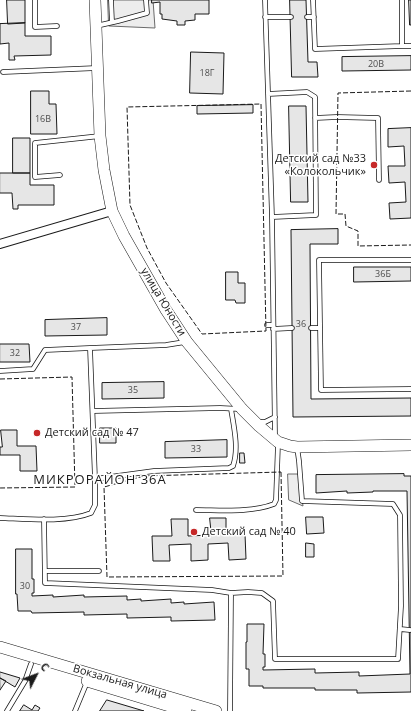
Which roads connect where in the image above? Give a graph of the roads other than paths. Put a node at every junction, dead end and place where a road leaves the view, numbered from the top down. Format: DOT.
graph roads {
  1 [pos="35,0"];
  2 [pos="95,0"];
  3 [pos="111,0"];
  4 [pos="146,0"];
  5 [pos="265,0"];
  6 [pos="313,0"];
  7 [pos="402,0"];
  8 [pos="265,17"];
  9 [pos="291,17"];
  10 [pos="307,17"];
  11 [pos="314,17"];
  12 [pos="112,22"];
  13 [pos="57,26"];
  14 [pos="96,26"];
  15 [pos="402,46"];
  16 [pos="411,46"];
  17 [pos="97,68"];
  18 [pos="3,72"];
  19 [pos="268,94"];
  20 [pos="315,118"];
  21 [pos="100,136"];
  22 [pos="60,175"];
  23 [pos="379,180"];
  24 [pos="112,211"];
  25 [pos="272,216"];
  26 [pos="0,244"];
  27 [pos="411,260"];
  28 [pos="267,325"];
  29 [pos="273,327"];
  30 [pos="292,328"];
  31 [pos="311,328"];
  32 [pos="320,328"];
  33 [pos="187,342"];
  34 [pos="90,348"];
  35 [pos="0,371"];
  36 [pos="411,389"];
  37 [pos="236,409"];
  38 [pos="92,411"];
  39 [pos="275,417"];
  40 [pos="255,422"];
  41 [pos="276,440"];
  42 [pos="411,445"];
  43 [pos="297,447"];
  44 [pos="95,479"];
  45 [pos="196,510"];
  46 [pos="0,518"];
  47 [pos="44,520"];
  48 [pos="45,571"];
  49 [pos="99,571"];
  50 [pos="231,593"];
  51 [pos="400,629"];
  52 [pos="410,630"];
  53 [pos="0,647"];
  54 [pos="0,654"];
  55 [pos="31,664"];
  56 [pos="87,681"];
  57 [pos="165,708"];
  58 [pos="7,711"];
  59 [pos="75,711"];
  60 [pos="186,711"];
  61 [pos="216,711"];
  62 [pos="230,711"];
  1 -- 13 [label="lane"];
  2 -- 14 [label="street, улица Юности"];
  3 -- 12 [label="lane"];
  4 -- 12 [label="lane"];
  5 -- 8 [label="lane"];
  6 -- 11 [label="lane"];
  7 -- 15 [label="lane"];
  8 -- 9 [label="lane"];
  8 -- 19 [label="lane"];
  10 -- 11 [label="lane"];
  11 -- 15 [label="lane"];
  12 -- 14 [label="lane"];
  14 -- 17 [label="street, улица Юности"];
  15 -- 16 [label="lane"];
  17 -- 18 [label="lane"];
  17 -- 21 [label="street, улица Юности"];
  19 -- 20 [label="lane"];
  19 -- 25 [label="lane"];
  20 -- 23 [label="lane"];
  20 -- 25 [label="lane"];
  21 -- 22 [label="lane"];
  21 -- 24 [label="street, улица Юности"];
  24 -- 26 [label="street"];
  24 -- 33 [label="street, улица Юности"];
  25 -- 29 [label="lane"];
  27 -- 32 [label="lane"];
  28 -- 29 [label="lane"];
  29 -- 30 [label="lane"];
  29 -- 39 [label="lane"];
  31 -- 32 [label="lane"];
  32 -- 36 [label="lane"];
  33 -- 34 [label="lane"];
  33 -- 37 [label="street, улица Юности"];
  34 -- 35 [label="lane"];
  34 -- 38 [label="lane"];
  37 -- 38 [label="lane"];
  37 -- 40 [label="street, улица Юности"];
  37 -- 44 [label="lane"];
  38 -- 44 [label="lane"];
  39 -- 40 [label="lane"];
  39 -- 41 [label="lane"];
  40 -- 41 [label="street, улица Юности"];
  41 -- 43 [label="street, улица Юности"];
  41 -- 45 [label="lane"];
  42 -- 43 [label="street, улица Юности"];
  43 -- 51 [label="lane"];
  44 -- 47 [label="lane"];
  46 -- 47 [label="lane"];
  47 -- 48 [label="lane"];
  48 -- 49 [label="lane"];
  48 -- 50 [label="lane"];
  50 -- 51 [label="lane"];
  50 -- 62 [label="lane"];
  51 -- 52 [label="lane"];
  53 -- 61 [label="street, Вокзальная улица"];
  54 -- 55 [label="street, Вокзальная улица"];
  55 -- 56 [label="street, Вокзальная улица"];
  55 -- 58 [label="lane"];
  56 -- 57 [label="street, Вокзальная улица"];
  56 -- 59 [label="lane"];
  57 -- 60 [label="street, Вокзальная улица"];
}
